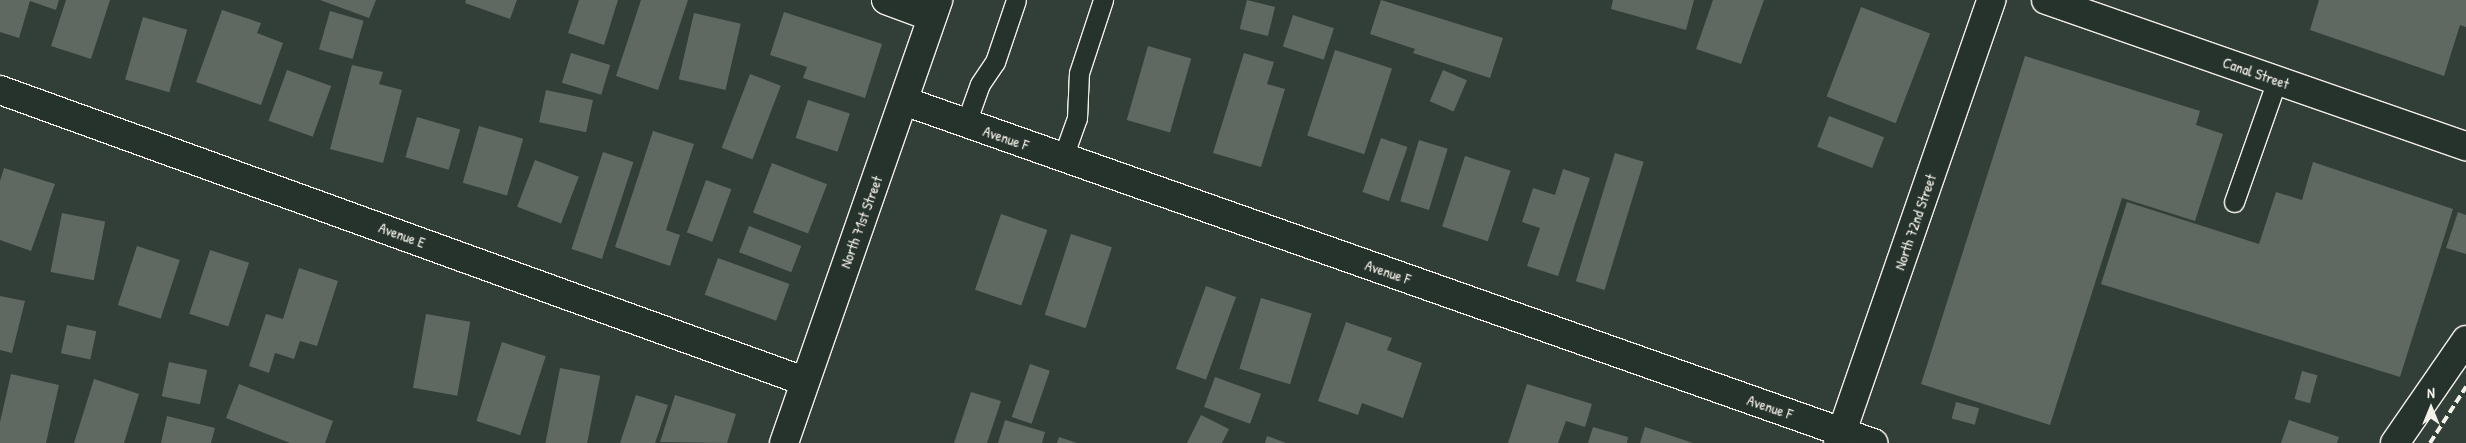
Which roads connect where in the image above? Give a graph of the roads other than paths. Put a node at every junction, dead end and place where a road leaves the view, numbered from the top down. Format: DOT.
graph roads {
  1 [pos="886,0"];
  2 [pos="1016,0"];
  3 [pos="1103,0"];
  4 [pos="1991,0"];
  5 [pos="2046,0"];
  6 [pos="935,8"];
  7 [pos="2277,80"];
  8 [pos="0,90"];
  9 [pos="904,101"];
  10 [pos="966,123"];
  11 [pos="2466,146"];
  12 [pos="1063,157"];
  13 [pos="2234,202"];
  14 [pos="2466,340"];
  15 [pos="804,380"];
  16 [pos="1840,438"];
  17 [pos="784,443"];
  18 [pos="1873,443"];
  19 [pos="2395,443"];
  1 -- 6 [label="street"];
  2 -- 10 [label="lane"];
  3 -- 12 [label="lane"];
  4 -- 16 [label="street, North 72nd Street"];
  5 -- 7 [label="street, Canal Street"];
  6 -- 9 [label="street, North 71st Street"];
  7 -- 11 [label="street, Canal Street"];
  7 -- 13 [label="lane"];
  8 -- 15 [label="street, Avenue E"];
  9 -- 10 [label="street, Avenue F"];
  9 -- 15 [label="street, North 71st Street"];
  10 -- 12 [label="street, Avenue F"];
  12 -- 16 [label="street, Avenue F"];
  14 -- 19 [label="street"];
  15 -- 17 [label="street, North 71st Street"];
  16 -- 18 [label="street, Avenue F"];
}
